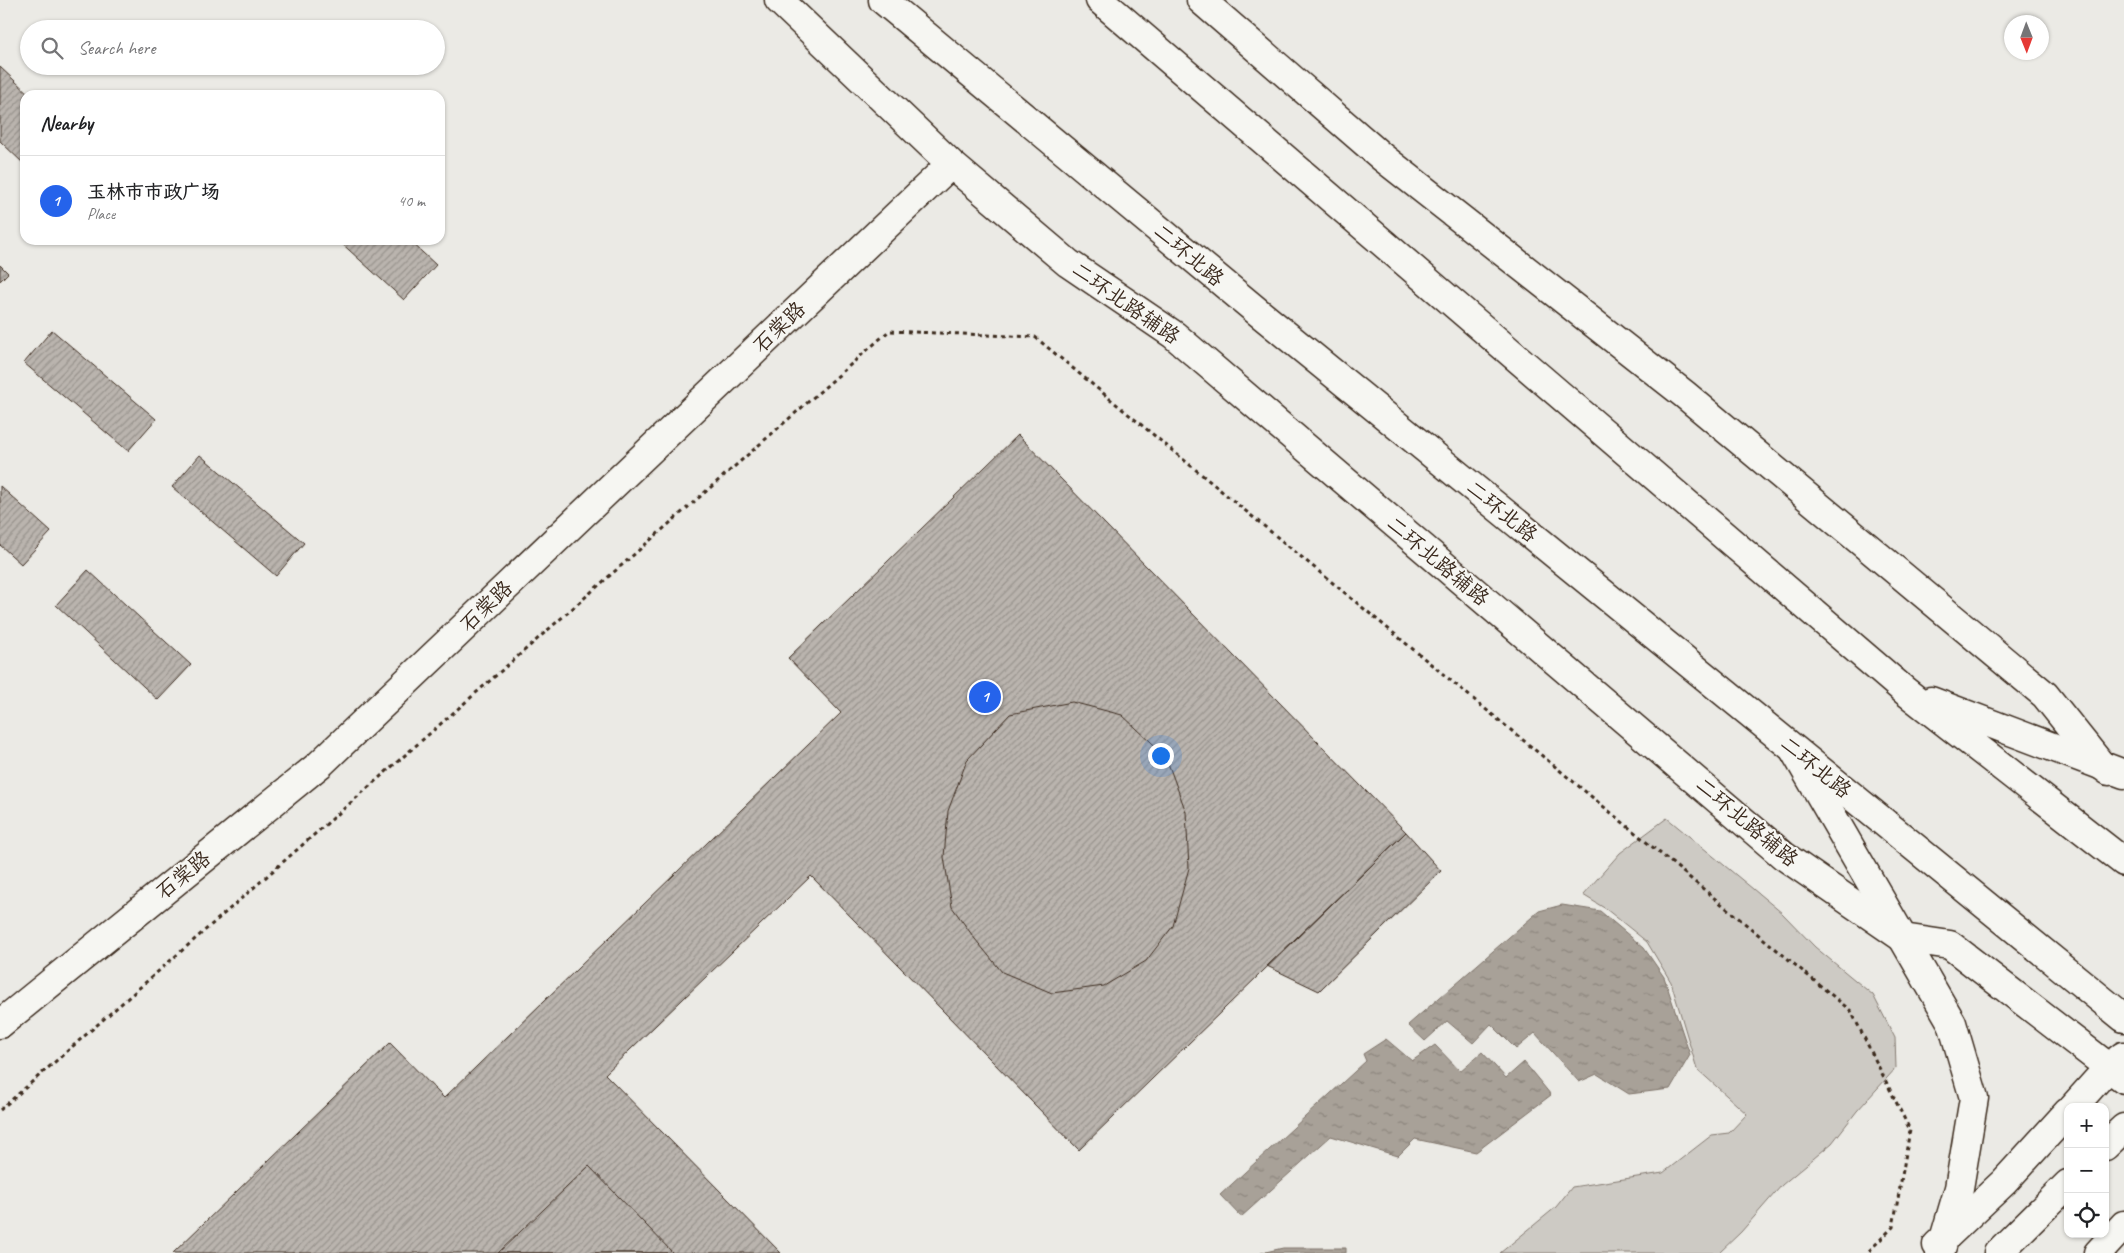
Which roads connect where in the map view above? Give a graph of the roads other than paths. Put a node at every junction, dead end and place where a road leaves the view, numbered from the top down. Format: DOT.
graph roads {
  1 [pos="779,0"];
  2 [pos="883,0"];
  3 [pos="1100,0"];
  4 [pos="1201,0"];
  5 [pos="951,164"];
  6 [pos="1905,691"];
  7 [pos="1793,749"];
  8 [pos="2112,769"];
  9 [pos="2124,782"];
  10 [pos="2124,862"];
  11 [pos="1903,938"];
  12 [pos="2124,1018"];
  13 [pos="0,1024"];
  14 [pos="2119,1067"];
  15 [pos="2078,1103"];
  16 [pos="2064,1116"];
  17 [pos="2124,1128"];
  18 [pos="2109,1142"];
  19 [pos="2064,1188"];
  20 [pos="2124,1225"];
  21 [pos="1938,1248"];
  22 [pos="1998,1253"];
  23 [pos="2098,1253"];
  1 -- 5 [label="main road, 二环北路辅路"];
  2 -- 7 [label="main road, 二环北路"];
  3 -- 6 [label="main road"];
  4 -- 8 [label="main road"];
  5 -- 11 [label="main road, 二环北路辅路"];
  5 -- 13 [label="main road, 石棠路"];
  6 -- 8 [label="main road"];
  6 -- 10 [label="main road"];
  7 -- 11 [label="main road"];
  7 -- 12 [label="main road, 二环北路"];
  8 -- 9 [label="main road"];
  11 -- 14 [label="main road, 二环北路辅路"];
  11 -- 21 [label="main road"];
  14 -- 15 [label="main road"];
  16 -- 21 [label="main road"];
  17 -- 18 [label="main road"];
  19 -- 22 [label="main road"];
  20 -- 23 [label="main road"];
}
